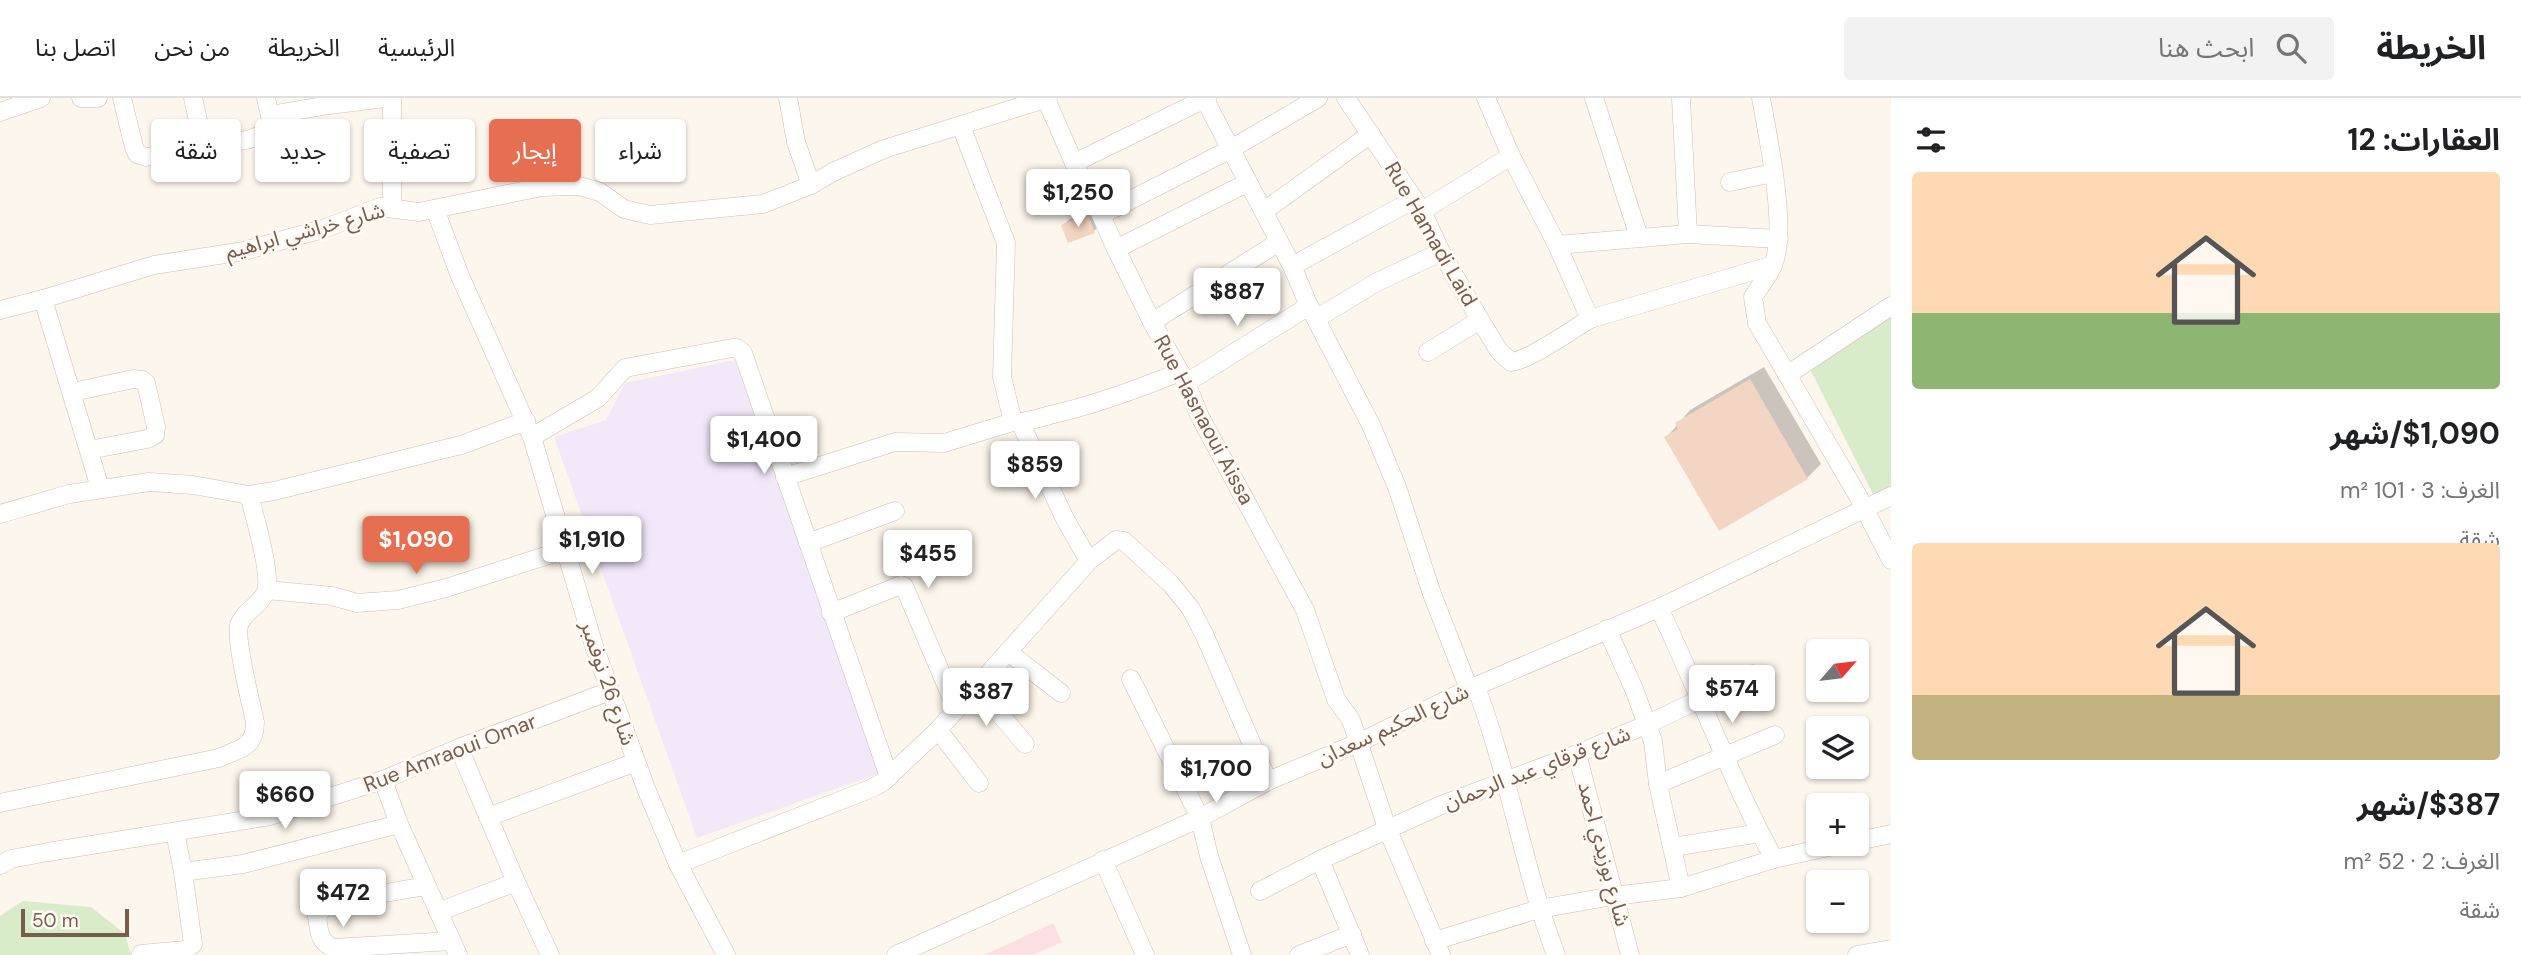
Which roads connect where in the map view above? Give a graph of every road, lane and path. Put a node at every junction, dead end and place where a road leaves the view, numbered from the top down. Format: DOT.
graph roads {
  1 [pos="41,98"];
  2 [pos="81,98"];
  3 [pos="98,98"];
  4 [pos="121,98"];
  5 [pos="193,98"];
  6 [pos="385,98"];
  7 [pos="392,98"];
  8 [pos="788,98"];
  9 [pos="1047,98"];
  10 [pos="1205,98"];
  11 [pos="1318,98"];
  12 [pos="1346,98"];
  13 [pos="1594,98"];
  14 [pos="1681,98"];
  15 [pos="1761,98"];
  16 [pos="1488,100"];
  17 [pos="329,101"];
  18 [pos="268,107"];
  19 [pos="0,112"];
  20 [pos="198,119"];
  21 [pos="961,125"];
  22 [pos="1371,134"];
  23 [pos="241,141"];
  24 [pos="1231,149"];
  25 [pos="151,154"];
  26 [pos="1511,156"];
  27 [pos="1074,163"];
  28 [pos="1773,173"];
  29 [pos="1730,182"];
  30 [pos="1247,183"];
  31 [pos="811,185"];
  32 [pos="1417,206"];
  33 [pos="392,207"];
  34 [pos="435,209"];
  35 [pos="1264,211"];
  36 [pos="1101,215"];
  37 [pos="1688,234"];
  38 [pos="1639,237"];
  39 [pos="1779,239"];
  40 [pos="1279,242"];
  41 [pos="1557,245"];
  42 [pos="1116,250"];
  43 [pos="1441,252"];
  44 [pos="1773,265"];
  45 [pos="1292,266"];
  46 [pos="43,299"];
  47 [pos="1891,306"];
  48 [pos="0,310"];
  49 [pos="1312,312"];
  50 [pos="1590,319"];
  51 [pos="1480,320"];
  52 [pos="1152,322"];
  53 [pos="1428,352"];
  54 [pos="1787,375"];
  55 [pos="1183,378"];
  56 [pos="73,392"];
  57 [pos="1016,422"];
  58 [pos="529,429"];
  59 [pos="89,450"];
  60 [pos="785,477"];
  61 [pos="100,488"];
  62 [pos="248,495"];
  63 [pos="1891,496"];
  64 [pos="1864,508"];
  65 [pos="895,511"];
  66 [pos="0,514"];
  67 [pos="808,543"];
  68 [pos="564,550"];
  69 [pos="1891,560"];
  70 [pos="1089,561"];
  71 [pos="267,590"];
  72 [pos="1659,608"];
  73 [pos="831,613"];
  74 [pos="1607,629"];
  75 [pos="1008,652"];
  76 [pos="1753,674"];
  77 [pos="1131,679"];
  78 [pos="977,687"];
  79 [pos="1473,688"];
  80 [pos="610,691"];
  81 [pos="1061,693"];
  82 [pos="1700,698"];
  83 [pos="956,709"];
  84 [pos="1648,724"];
  85 [pos="938,730"];
  86 [pos="1775,735"];
  87 [pos="1358,743"];
  88 [pos="1025,744"];
  89 [pos="458,748"];
  90 [pos="1577,754"];
  91 [pos="1724,758"];
  92 [pos="636,762"];
  93 [pos="889,777"];
  94 [pos="383,780"];
  95 [pos="1268,781"];
  96 [pos="1505,781"];
  97 [pos="979,783"];
  98 [pos="1658,784"];
  99 [pos="0,803"];
  100 [pos="488,817"];
  101 [pos="1200,818"];
  102 [pos="399,824"];
  103 [pos="1387,828"];
  104 [pos="175,831"];
  105 [pos="1760,832"];
  106 [pos="1891,834"];
  107 [pos="1869,839"];
  108 [pos="1673,848"];
  109 [pos="1806,852"];
  110 [pos="1774,859"];
  111 [pos="1103,860"];
  112 [pos="1320,860"];
  113 [pos="678,864"];
  114 [pos="0,865"];
  115 [pos="183,872"];
  116 [pos="516,882"];
  117 [pos="426,886"];
  118 [pos="1681,888"];
  119 [pos="1259,891"];
  120 [pos="1613,896"];
  121 [pos="1539,909"];
  122 [pos="438,912"];
  123 [pos="1352,934"];
  124 [pos="454,948"];
  125 [pos="1437,948"];
  126 [pos="1891,949"];
  127 [pos="141,954"];
  128 [pos="551,955"];
  129 [pos="726,955"];
  130 [pos="896,955"];
  131 [pos="1145,955"];
  132 [pos="1242,955"];
  133 [pos="1299,955"];
  134 [pos="1360,955"];
  135 [pos="1556,955"];
  136 [pos="1630,955"];
  137 [pos="1857,955"];
  1 -- 19 [label="street"];
  2 -- 3 [label="street"];
  4 -- 25 [label="street"];
  5 -- 20 [label="street"];
  6 -- 17 [label="street"];
  7 -- 33 [label="street"];
  8 -- 31 [label="street"];
  9 -- 21 [label="street, شارع خراشي ابراهيم"];
  9 -- 27 [label="street, Rue Hasnaoui Aissa"];
  10 -- 24 [label="street"];
  10 -- 27 [label="street"];
  11 -- 24 [label="street"];
  12 -- 22 [label="street, Rue Hamadi Laid"];
  13 -- 38 [label="street"];
  14 -- 37 [label="street"];
  15 -- 28 [label="street"];
  16 -- 26 [label="street"];
  17 -- 18 [label="street"];
  18 -- 23 [label="street"];
  21 -- 31 [label="street, شارع خراشي ابراهيم"];
  21 -- 57 [label="street"];
  22 -- 32 [label="street, Rue Hamadi Laid"];
  22 -- 35 [label="street"];
  24 -- 30 [label="street"];
  24 -- 36 [label="street"];
  26 -- 32 [label="street"];
  26 -- 41 [label="street"];
  27 -- 36 [label="street, Rue Hasnaoui Aissa"];
  28 -- 29 [label="street"];
  28 -- 39 [label="street"];
  30 -- 35 [label="street"];
  30 -- 42 [label="street"];
  31 -- 34 [label="street, شارع خراشي ابراهيم"];
  32 -- 43 [label="street, Rue Hamadi Laid"];
  32 -- 45 [label="street"];
  33 -- 34 [label="street, شارع خراشي ابراهيم"];
  33 -- 46 [label="street, شارع خراشي ابراهيم"];
  34 -- 58 [label="street, شارع 26 نوفمبر"];
  35 -- 40 [label="street"];
  36 -- 42 [label="street, Rue Hasnaoui Aissa"];
  37 -- 38 [label="street"];
  37 -- 39 [label="street"];
  38 -- 41 [label="street"];
  39 -- 44 [label="street"];
  40 -- 45 [label="street"];
  40 -- 52 [label="street"];
  41 -- 50 [label="street"];
  42 -- 52 [label="street, Rue Hasnaoui Aissa"];
  43 -- 49 [label="street"];
  43 -- 51 [label="street, Rue Hamadi Laid"];
  44 -- 50 [label="street"];
  44 -- 54 [label="street"];
  45 -- 49 [label="street"];
  46 -- 48 [label="street, شارع خراشي ابراهيم"];
  46 -- 56 [label="street"];
  47 -- 54 [label="street"];
  49 -- 55 [label="street"];
  49 -- 79 [label="street"];
  50 -- 51 [label="street"];
  51 -- 53 [label="street, Rue Hamadi Laid"];
  52 -- 55 [label="street, Rue Hasnaoui Aissa"];
  54 -- 64 [label="street"];
  55 -- 57 [label="street"];
  55 -- 87 [label="street, Rue Hasnaoui Aissa"];
  56 -- 59 [label="street"];
  56 -- 59 [label="street"];
  57 -- 60 [label="street"];
  57 -- 70 [label="street"];
  58 -- 60 [label="street"];
  58 -- 62 [label="street"];
  58 -- 68 [label="street, شارع 26 نوفمبر"];
  59 -- 61 [label="street"];
  60 -- 67 [label="street"];
  61 -- 62 [label="street"];
  61 -- 66 [label="street"];
  62 -- 71 [label="street"];
  63 -- 64 [label="street, شارع الحكيم سعدان"];
  64 -- 69 [label="street"];
  64 -- 72 [label="street, شارع الحكيم سعدان"];
  65 -- 67 [label="street"];
  67 -- 73 [label="street"];
  68 -- 71 [label="street"];
  68 -- 80 [label="street, شارع 26 نوفمبر"];
  70 -- 75 [label="street"];
  70 -- 95 [label="street"];
  71 -- 99 [label="street"];
  72 -- 74 [label="street, شارع الحكيم سعدان"];
  72 -- 82 [label="street"];
  73 -- 83 [label="street"];
  73 -- 93 [label="street"];
  74 -- 79 [label="street, شارع الحكيم سعدان"];
  74 -- 84 [label="street"];
  75 -- 78 [label="street"];
  75 -- 81 [label="street"];
  76 -- 82 [label="street, شارع قرقاي عبد الرحمان"];
  77 -- 101 [label="street"];
  78 -- 83 [label="street"];
  78 -- 88 [label="street"];
  79 -- 87 [label="street, شارع الحكيم سعدان"];
  79 -- 96 [label="street"];
  80 -- 89 [label="street, Rue Amraoui Omar"];
  80 -- 92 [label="street, شارع 26 نوفمبر"];
  82 -- 84 [label="street, شارع قرقاي عبد الرحمان"];
  82 -- 91 [label="street"];
  83 -- 85 [label="street"];
  84 -- 90 [label="street, شارع قرقاي عبد الرحمان"];
  84 -- 98 [label="street"];
  85 -- 93 [label="street"];
  85 -- 97 [label="street"];
  86 -- 91 [label="street"];
  87 -- 95 [label="street, شارع الحكيم سعدان"];
  87 -- 103 [label="street, Rue Hasnaoui Aissa"];
  89 -- 94 [label="street, Rue Amraoui Omar"];
  89 -- 100 [label="street"];
  90 -- 96 [label="street, شارع قرقاي عبد الرحمان"];
  90 -- 120 [label="street, شارع بوزيدي احمد"];
  91 -- 98 [label="street"];
  91 -- 105 [label="street"];
  92 -- 100 [label="street"];
  92 -- 113 [label="street, شارع 26 نوفمبر"];
  93 -- 113 [label="street"];
  94 -- 102 [label="street"];
  94 -- 104 [label="street, Rue Amraoui Omar"];
  95 -- 101 [label="street, شارع الحكيم سعدان"];
  96 -- 103 [label="street, شارع قرقاي عبد الرحمان"];
  96 -- 121 [label="street"];
  98 -- 108 [label="street"];
  100 -- 116 [label="street"];
  101 -- 111 [label="street, شارع الحكيم سعدان"];
  101 -- 132 [label="street"];
  102 -- 115 [label="street"];
  102 -- 117 [label="street"];
  103 -- 112 [label="street, شارع قرقاي عبد الرحمان"];
  103 -- 125 [label="street, Rue Hasnaoui Aissa"];
  104 -- 114 [label="street, Rue Amraoui Omar"];
  104 -- 115 [label="street"];
  105 -- 108 [label="street"];
  105 -- 110 [label="street"];
  106 -- 107 [label="street"];
  108 -- 118 [label="street"];
  109 -- 110 [label="street"];
  110 -- 118 [label="street"];
  111 -- 130 [label="street, شارع الحكيم سعدان"];
  111 -- 131 [label="street"];
  112 -- 119 [label="street, شارع قرقاي عبد الرحمان"];
  112 -- 123 [label="street"];
  113 -- 129 [label="street, شارع 26 نوفمبر"];
  115 -- 127 [label="street"];
  116 -- 122 [label="street"];
  116 -- 128 [label="street"];
  117 -- 122 [label="street"];
  117 -- 124 [label="street"];
  118 -- 120 [label="street"];
  120 -- 121 [label="street"];
  120 -- 136 [label="street, شارع بوزيدي احمد"];
  121 -- 125 [label="street"];
  121 -- 135 [label="street"];
  122 -- 124 [label="street"];
  123 -- 133 [label="street"];
  123 -- 134 [label="street"];
  126 -- 137 [label="street"];
}
